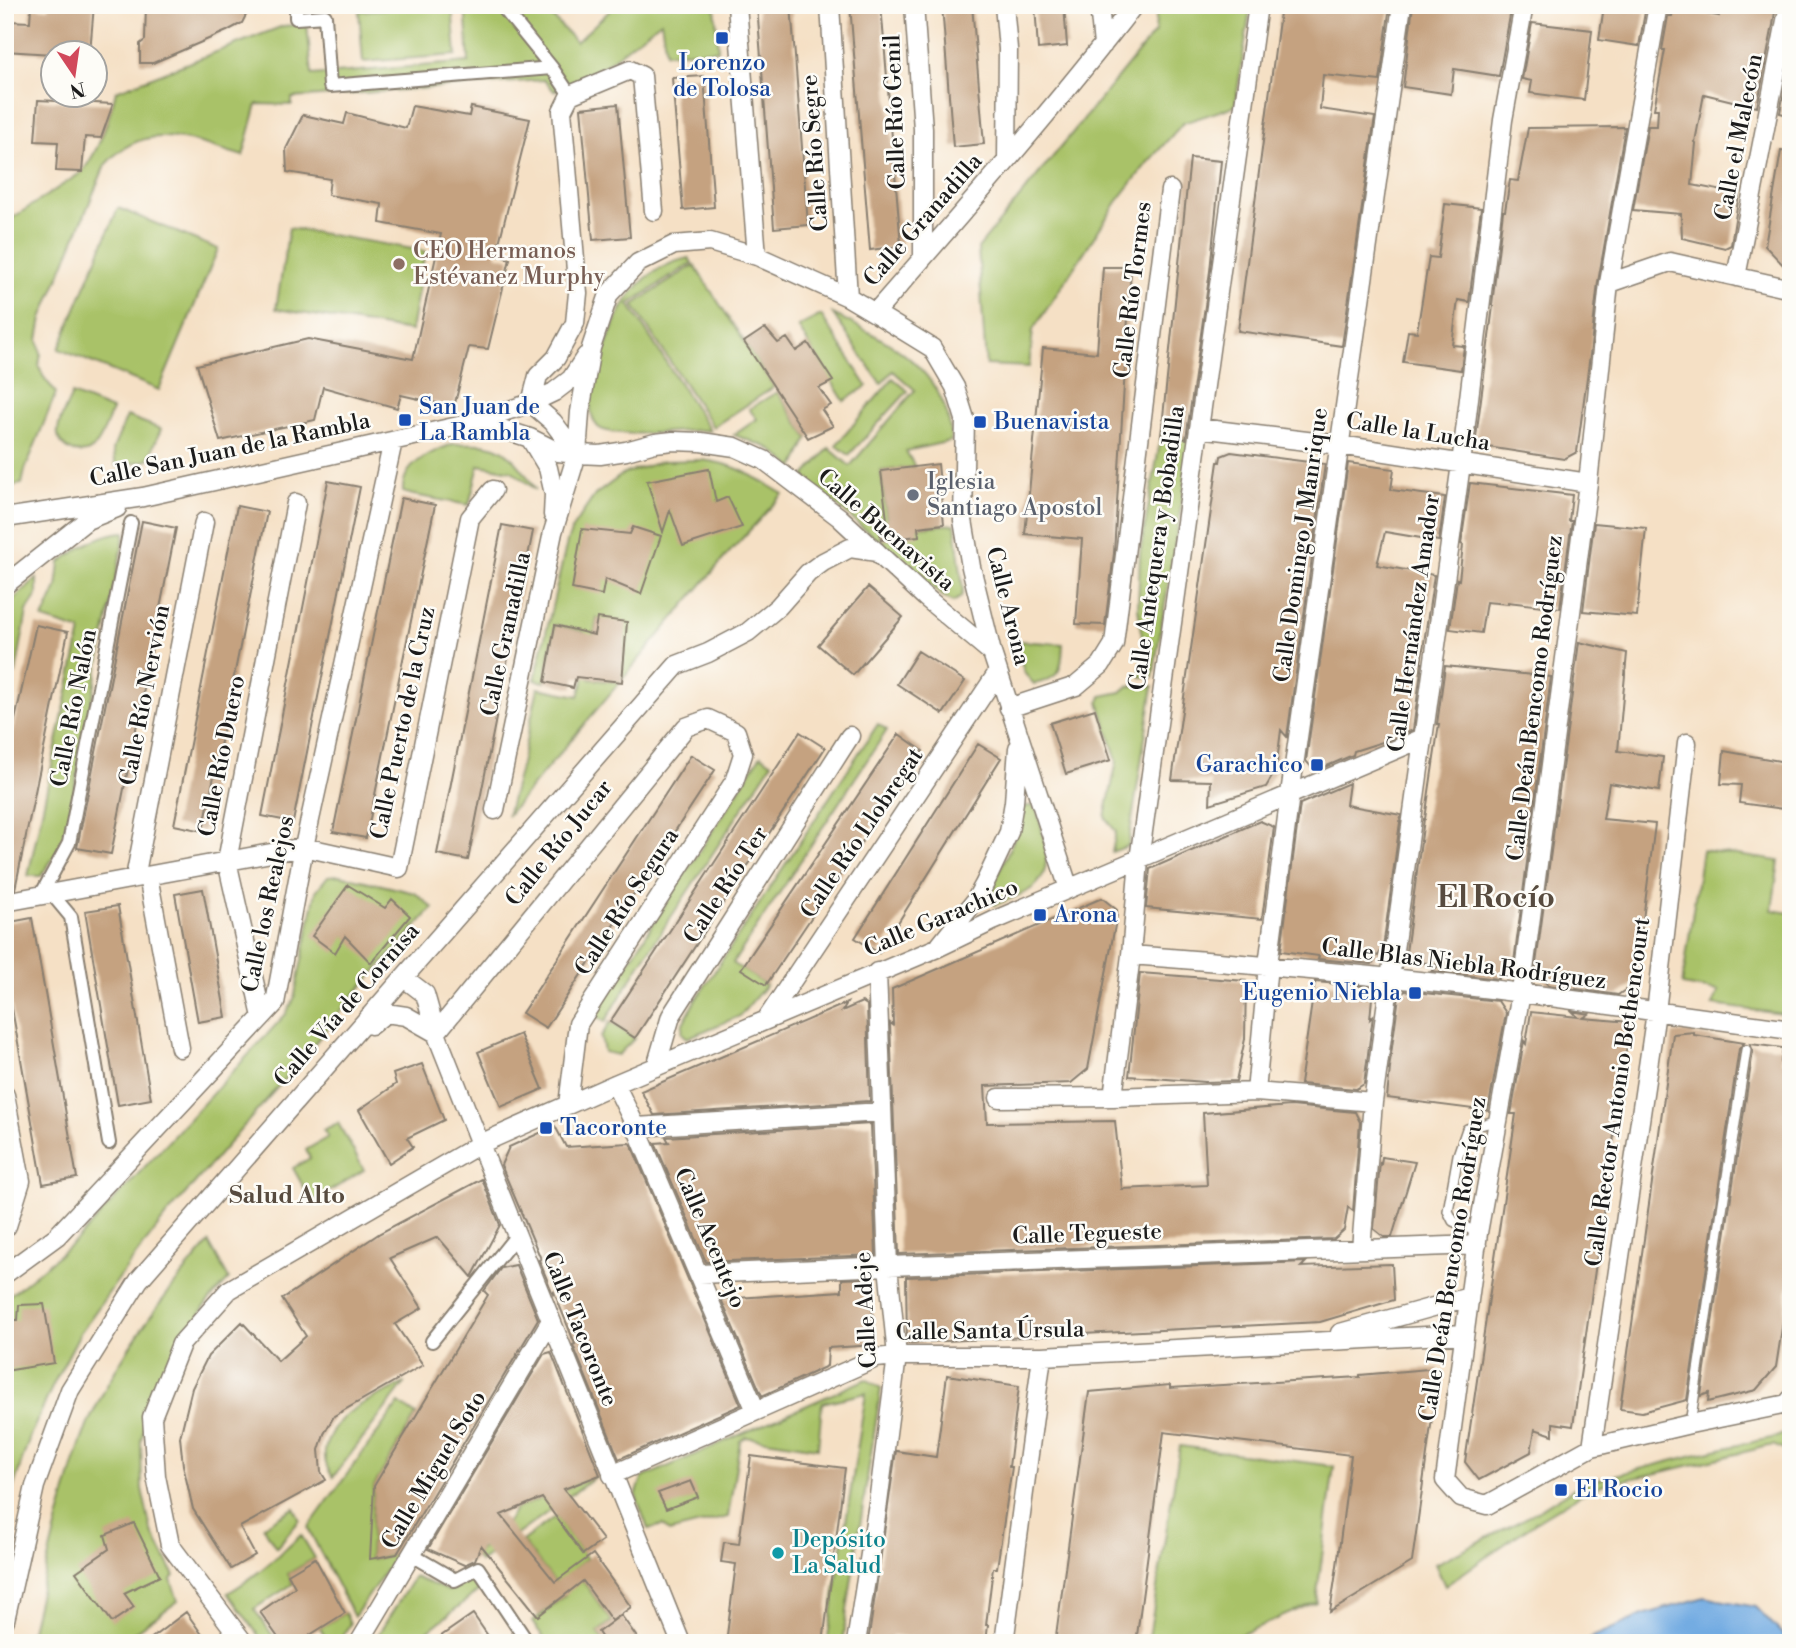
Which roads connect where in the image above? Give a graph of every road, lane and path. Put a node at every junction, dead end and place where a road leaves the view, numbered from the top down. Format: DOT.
graph roads {
  1 [pos="296,5"];
  2 [pos="501,5"];
  3 [pos="737,5"];
  4 [pos="830,5"];
  5 [pos="914,5"];
  6 [pos="1004,5"];
  7 [pos="1099,5"];
  8 [pos="1134,5"];
  9 [pos="1258,5"];
  10 [pos="1402,5"];
  11 [pos="1524,5"];
  12 [pos="1658,5"];
  13 [pos="1789,5"];
  14 [pos="1787,38"];
  15 [pos="1103,45"];
  16 [pos="552,68"];
  17 [pos="570,95"];
  18 [pos="1007,160"];
  19 [pos="1170,190"];
  20 [pos="654,211"];
  21 [pos="757,256"];
  22 [pos="923,258"];
  23 [pos="1736,277"];
  24 [pos="1609,283"];
  25 [pos="1791,289"];
  26 [pos="848,298"];
  27 [pos="875,313"];
  28 [pos="591,348"];
  29 [pos="531,403"];
  30 [pos="580,412"];
  31 [pos="552,422"];
  32 [pos="463,425"];
  33 [pos="1199,428"];
  34 [pos="530,438"];
  35 [pos="393,441"];
  36 [pos="1340,445"];
  37 [pos="578,454"];
  38 [pos="1461,464"];
  39 [pos="1588,483"];
  40 [pos="493,490"];
  41 [pos="143,497"];
  42 [pos="296,503"];
  43 [pos="5,518"];
  44 [pos="204,522"];
  45 [pos="131,523"];
  46 [pos="553,532"];
  47 [pos="877,552"];
  48 [pos="5,585"];
  49 [pos="992,653"];
  50 [pos="998,672"];
  51 [pos="1009,708"];
  52 [pos="736,732"];
  53 [pos="850,736"];
  54 [pos="1019,738"];
  55 [pos="1423,738"];
  56 [pos="1687,743"];
  57 [pos="1290,794"];
  58 [pos="1038,798"];
  59 [pos="1014,803"];
  60 [pos="495,810"];
  61 [pos="304,847"];
  62 [pos="1139,860"];
  63 [pos="227,861"];
  64 [pos="141,877"];
  65 [pos="984,885"];
  66 [pos="1069,889"];
  67 [pos="46,894"];
  68 [pos="5,902"];
  69 [pos="993,921"];
  70 [pos="937,948"];
  71 [pos="1131,955"];
  72 [pos="1268,965"];
  73 [pos="877,972"];
  74 [pos="1390,977"];
  75 [pos="404,978"];
  76 [pos="1521,993"];
  77 [pos="1656,1012"];
  78 [pos="262,1017"];
  79 [pos="766,1020"];
  80 [pos="1791,1030"];
  81 [pos="436,1032"];
  82 [pos="350,1039"];
  83 [pos="180,1048"];
  84 [pos="1746,1050"];
  85 [pos="656,1067"];
  86 [pos="615,1084"];
  87 [pos="1256,1092"];
  88 [pos="5,1095"];
  89 [pos="1113,1097"];
  90 [pos="999,1098"];
  91 [pos="1373,1102"];
  92 [pos="568,1105"];
  93 [pos="882,1112"];
  94 [pos="1498,1120"];
  95 [pos="636,1127"];
  96 [pos="109,1143"];
  97 [pos="480,1144"];
  98 [pos="7,1226"];
  99 [pos="516,1236"];
  100 [pos="1477,1239"];
  101 [pos="1361,1249"];
  102 [pos="888,1266"];
  103 [pos="5,1274"];
  104 [pos="699,1274"];
  105 [pos="1469,1297"];
  106 [pos="550,1322"];
  107 [pos="1464,1334"];
  108 [pos="432,1341"];
  109 [pos="1310,1342"];
  110 [pos="897,1356"];
  111 [pos="1042,1356"];
  112 [pos="1791,1399"];
  113 [pos="756,1411"];
  114 [pos="1689,1424"];
  115 [pos="1592,1447"];
  116 [pos="612,1475"];
  117 [pos="412,1555"];
  118 [pos="5,1620"];
  119 [pos="244,1643"];
  120 [pos="359,1643"];
  121 [pos="528,1643"];
  122 [pos="681,1643"];
  123 [pos="856,1643"];
  124 [pos="1004,1643"];
  1 -- 16 [label="street"];
  2 -- 16 [label="street"];
  3 -- 21 [label="street"];
  4 -- 26 [label="street, Calle Río Segre"];
  5 -- 22 [label="street, Calle Río Genil"];
  6 -- 18 [label="street"];
  7 -- 15 [label="street"];
  8 -- 15 [label="street, Calle Granadilla"];
  9 -- 33 [label="street, Calle Antequera y Bobadilla"];
  10 -- 36 [label="street, Calle Domingo J Manrique"];
  11 -- 38 [label="street, Calle Hernández Amador"];
  12 -- 24 [label="street, Calle Deán Bencomo Rodríguez"];
  13 -- 14 [label="street, Calle el Malecón"];
  14 -- 23 [label="street, Calle el Malecón"];
  15 -- 18 [label="street, Calle Granadilla"];
  16 -- 17 [label="street"];
  17 -- 20 [label="street"];
  17 -- 29 [label="street"];
  18 -- 22 [label="street, Calle Granadilla"];
  19 -- 51 [label="street, Calle Río Tormes"];
  21 -- 26 [label="street, Calle Granadilla"];
  21 -- 28 [label="street, Calle Granadilla"];
  22 -- 27 [label="street, Calle Granadilla"];
  23 -- 24 [label="street"];
  23 -- 25 [label="street"];
  24 -- 39 [label="street, Calle Deán Bencomo Rodríguez"];
  26 -- 27 [label="street, Calle Granadilla"];
  27 -- 49 [label="street, Calle Arona"];
  28 -- 29 [label="street, Calle San Juan de la Rambla"];
  28 -- 30 [label="street, Calle Granadilla"];
  29 -- 31 [label="street"];
  29 -- 32 [label="street, Calle San Juan de la Rambla"];
  30 -- 31 [label="street"];
  30 -- 37 [label="street, Calle Granadilla"];
  31 -- 37 [label="street"];
  32 -- 34 [label="street, Calle San Juan de la Rambla"];
  32 -- 35 [label="street, Calle San Juan de la Rambla"];
  33 -- 36 [label="street, Calle la Lucha"];
  33 -- 62 [label="street, Calle Antequera y Bobadilla"];
  34 -- 37 [label="street, Calle San Juan de la Rambla"];
  34 -- 46 [label="street"];
  35 -- 41 [label="street, Calle San Juan de la Rambla"];
  35 -- 61 [label="street, Calle los Realejos"];
  36 -- 38 [label="street, Calle la Lucha"];
  36 -- 57 [label="street, Calle Domingo J Manrique"];
  37 -- 46 [label="street, Calle Granadilla"];
  37 -- 47 [label="street, Calle Buenavista"];
  38 -- 39 [label="street, Calle la Lucha"];
  38 -- 55 [label="street, Calle Hernández Amador"];
  39 -- 76 [label="street, Calle Deán Bencomo Rodríguez"];
  40 -- 61 [label="street, Calle Puerto de la Cruz"];
  41 -- 43 [label="street, Calle San Juan de la Rambla"];
  41 -- 48 [label="street"];
  42 -- 63 [label="street, Calle Río Duero"];
  44 -- 64 [label="street, Calle Río Nervión"];
  45 -- 67 [label="street, Calle Río Nalón"];
  46 -- 60 [label="street, Calle Granadilla"];
  47 -- 49 [label="street, Calle Buenavista"];
  47 -- 75 [label="street, Calle Vía de Cornisa"];
  49 -- 50 [label="street, Calle Arona"];
  50 -- 51 [label="street, Calle Arona"];
  50 -- 79 [label="street, Calle Río Llobregat"];
  51 -- 54 [label="street, Calle Arona"];
  52 -- 81 [label="street, Calle Río Jucar"];
  52 -- 92 [label="street, Calle Río Segura"];
  53 -- 85 [label="street, Calle Río Ter"];
  54 -- 58 [label="street, Calle Arona"];
  54 -- 59 [label="street, Calle Arona"];
  55 -- 57 [label="street, Calle Garachico"];
  55 -- 74 [label="street, Calle Hernández Amador"];
  56 -- 77 [label="street, Calle Rector Antonio Bethencourt"];
  57 -- 62 [label="street, Calle Garachico"];
  57 -- 72 [label="street, Calle Domingo J Manrique"];
  58 -- 59 [label="street"];
  58 -- 66 [label="street, Calle Arona"];
  59 -- 65 [label="street, Calle Arona"];
  61 -- 63 [label="street, Calle Puerto de la Cruz"];
  61 -- 78 [label="street, Calle los Realejos"];
  62 -- 66 [label="street, Calle Garachico"];
  62 -- 71 [label="street, Calle Antequera y Bobadilla"];
  63 -- 64 [label="street, Calle Puerto de la Cruz"];
  63 -- 78 [label="street, Calle Río Duero"];
  64 -- 67 [label="street, Calle Puerto de la Cruz"];
  64 -- 83 [label="street"];
  65 -- 69 [label="street"];
  65 -- 70 [label="street, Calle Arona"];
  66 -- 69 [label="street, Calle Garachico"];
  67 -- 68 [label="street, Calle Puerto de la Cruz"];
  67 -- 96 [label="street"];
  69 -- 70 [label="street, Calle Garachico"];
  70 -- 73 [label="street, Calle Garachico"];
  71 -- 72 [label="street, Calle Blas Niebla Rodríguez"];
  71 -- 89 [label="street, Calle Antequera y Bobadilla"];
  72 -- 74 [label="street, Calle Blas Niebla Rodríguez"];
  72 -- 87 [label="street, Calle Domingo J Manrique"];
  73 -- 79 [label="street, Calle Garachico"];
  73 -- 93 [label="street, Calle Adeje"];
  74 -- 76 [label="street, Calle Blas Niebla Rodríguez"];
  74 -- 91 [label="street, Calle Hernández Amador"];
  75 -- 81 [label="street, Calle Tacoronte"];
  75 -- 82 [label="street, Calle Vía de Cornisa"];
  76 -- 77 [label="street, Calle Blas Niebla Rodríguez"];
  76 -- 94 [label="street, Calle Deán Bencomo Rodríguez"];
  77 -- 80 [label="street, Calle Blas Niebla Rodríguez"];
  77 -- 115 [label="street, Calle Rector Antonio Bethencourt"];
  78 -- 103 [label="street, Calle los Realejos"];
  79 -- 85 [label="street, Calle Garachico"];
  81 -- 82 [label="street"];
  81 -- 97 [label="street, Calle Tacoronte"];
  82 -- 118 [label="street, Calle Vía de Cornisa"];
  84 -- 114 [label="lane"];
  85 -- 86 [label="street, Calle Garachico"];
  86 -- 92 [label="street, Calle Garachico"];
  86 -- 95 [label="street, Calle Acentejo"];
  87 -- 89 [label="street"];
  87 -- 91 [label="street"];
  88 -- 98 [label="street"];
  89 -- 90 [label="street"];
  91 -- 101 [label="street, Calle Hernández Amador"];
  92 -- 97 [label="street, Calle Garachico"];
  93 -- 95 [label="street"];
  93 -- 102 [label="street, Calle Adeje"];
  94 -- 100 [label="street, Calle Deán Bencomo Rodríguez"];
  94 -- 100 [label="lane"];
  95 -- 104 [label="street, Calle Acentejo"];
  97 -- 99 [label="street, Calle Tacoronte"];
  97 -- 119 [label="street, Calle Garachico"];
  99 -- 106 [label="street, Calle Tacoronte"];
  99 -- 108 [label="street"];
  100 -- 101 [label="street, Calle Tegueste"];
  100 -- 105 [label="street, Calle Deán Bencomo Rodríguez"];
  101 -- 102 [label="street, Calle Tegueste"];
  102 -- 104 [label="street, Calle Tegueste"];
  102 -- 110 [label="street, Calle Adeje"];
  104 -- 113 [label="street, Calle Acentejo"];
  105 -- 107 [label="street, Calle Deán Bencomo Rodríguez"];
  105 -- 109 [label="street, Calle Santa Úrsula"];
  106 -- 116 [label="street, Calle Tacoronte"];
  106 -- 117 [label="street, Calle Miguel Soto"];
  107 -- 109 [label="street, Calle Santa Úrsula"];
  107 -- 115 [label="street, Calle Deán Bencomo Rodríguez"];
  109 -- 111 [label="street, Calle Santa Úrsula"];
  110 -- 111 [label="street, Calle Santa Úrsula"];
  110 -- 113 [label="street, Calle Santa Úrsula"];
  110 -- 123 [label="street, Calle Adeje"];
  111 -- 124 [label="street"];
  112 -- 114 [label="street"];
  113 -- 116 [label="street, Calle Santa Úrsula"];
  114 -- 115 [label="street"];
  116 -- 122 [label="street, Calle Tacoronte"];
  117 -- 120 [label="street, Calle Miguel Soto"];
  117 -- 121 [label="street"];
}
